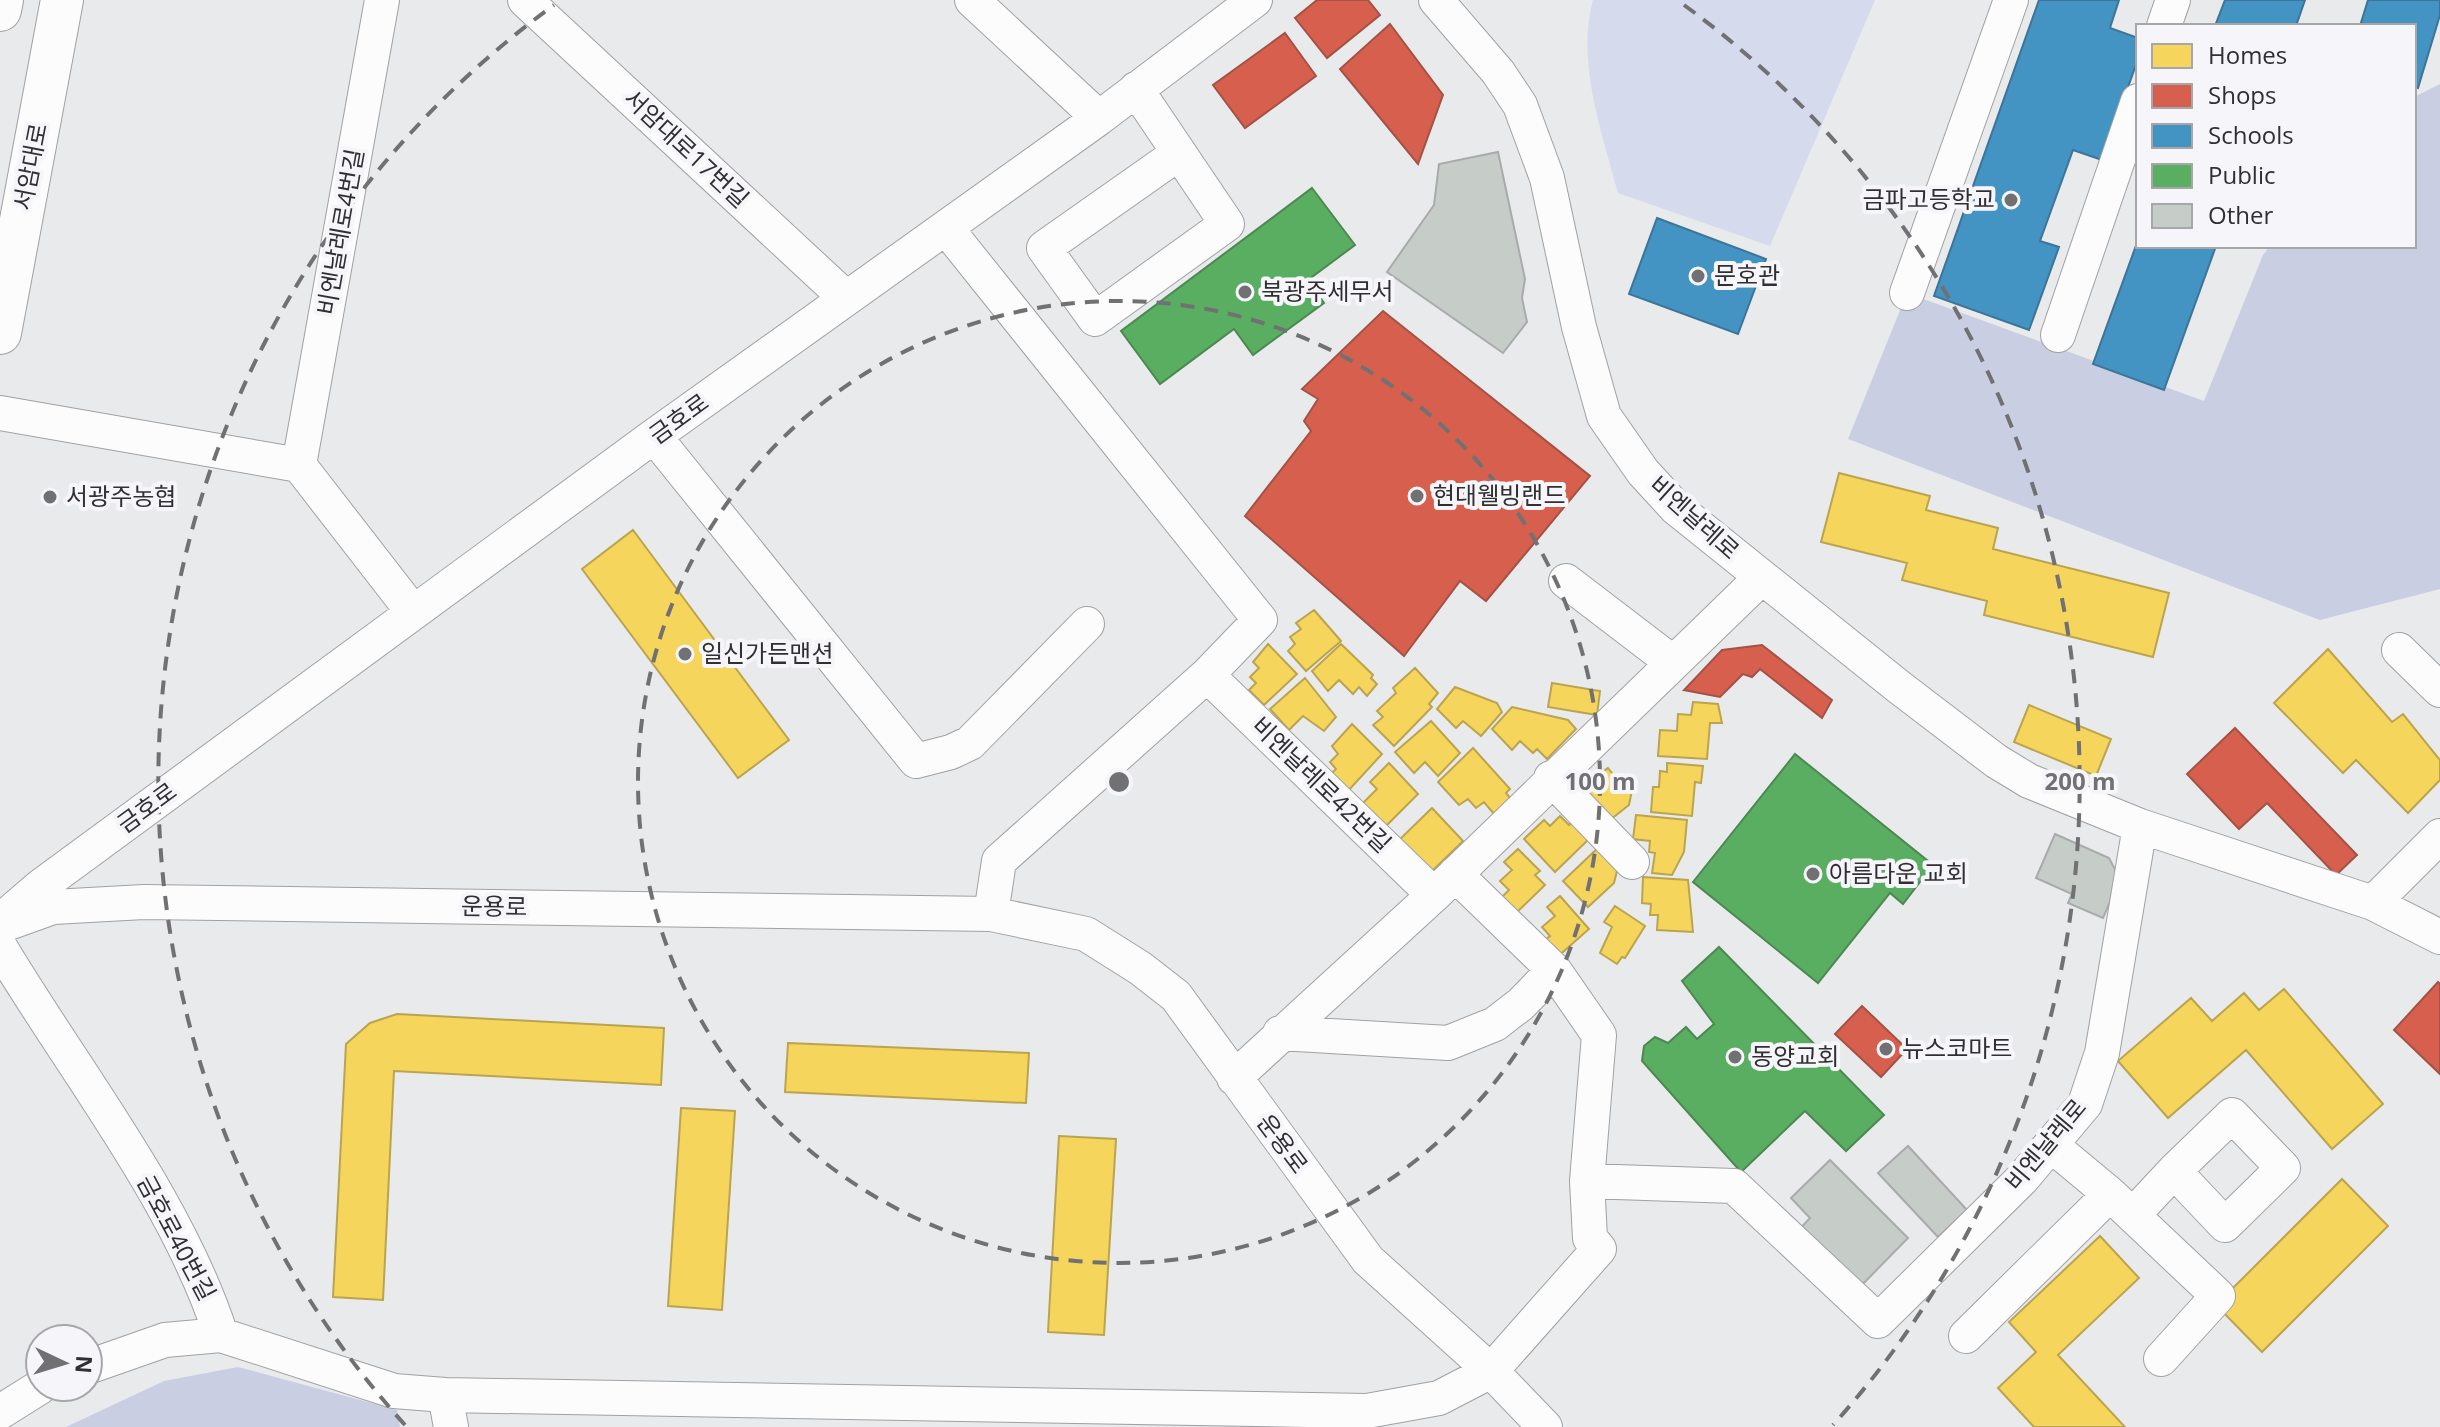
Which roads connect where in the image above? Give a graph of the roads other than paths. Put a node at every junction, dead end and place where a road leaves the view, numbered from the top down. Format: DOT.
graph roads {
  1 [pos="2,0"];
  2 [pos="62,0"];
  3 [pos="382,0"];
  4 [pos="525,0"];
  5 [pos="972,0"];
  6 [pos="1255,0"];
  7 [pos="1436,0"];
  8 [pos="2011,0"];
  9 [pos="2173,0"];
  10 [pos="0,10"];
  11 [pos="2165,24"];
  12 [pos="1136,89"];
  13 [pos="2136,107"];
  14 [pos="1099,118"];
  15 [pos="1179,153"];
  16 [pos="946,228"];
  17 [pos="1907,293"];
  18 [pos="846,298"];
  19 [pos="0,333"];
  20 [pos="2058,335"];
  21 [pos="0,413"];
  22 [pos="654,436"];
  23 [pos="299,465"];
  24 [pos="1761,578"];
  25 [pos="1566,581"];
  26 [pos="413,612"];
  27 [pos="1087,624"];
  28 [pos="2399,650"];
  29 [pos="1672,662"];
  30 [pos="1207,675"];
  31 [pos="2440,690"];
  32 [pos="1551,778"];
  33 [pos="2140,826"];
  34 [pos="2439,839"];
  35 [pos="1632,862"];
  36 [pos="1444,885"];
  37 [pos="2373,903"];
  38 [pos="991,914"];
  39 [pos="0,924"];
  40 [pos="2440,937"];
  41 [pos="0,947"];
  42 [pos="1554,970"];
  43 [pos="1280,1033"];
  44 [pos="1234,1078"];
  45 [pos="2051,1145"];
  46 [pos="2174,1171"];
  47 [pos="1587,1181"];
  48 [pos="2122,1204"];
  49 [pos="221,1335"];
  50 [pos="1966,1336"];
  51 [pos="2161,1359"];
  52 [pos="104,1361"];
  53 [pos="1491,1371"];
  54 [pos="24,1397"];
  55 [pos="448,1411"];
  56 [pos="0,1412"];
  57 [pos="1545,1427"];
  1 -- 10 [label="main road"];
  2 -- 19 [label="main road, 서암대로"];
  3 -- 23 [label="street, 비엔날레로4번길"];
  4 -- 18 [label="street, 서암대로17번길"];
  5 -- 14 [label="street"];
  6 -- 12 [label="street, 금호로"];
  7 -- 24 [label="street, 비엔날레로"];
  8 -- 17 [label="street"];
  9 -- 11 [label="street"];
  12 -- 14 [label="street, 금호로"];
  12 -- 15 [label="street"];
  13 -- 20 [label="street"];
  14 -- 16 [label="street, 금호로"];
  15 -- 15 [label="street"];
  16 -- 18 [label="street, 금호로"];
  16 -- 30 [label="street"];
  18 -- 22 [label="street, 금호로"];
  21 -- 23 [label="street"];
  22 -- 26 [label="street, 금호로"];
  22 -- 27 [label="street"];
  23 -- 26 [label="street"];
  24 -- 29 [label="street"];
  24 -- 33 [label="street, 비엔날레로"];
  25 -- 29 [label="street"];
  26 -- 39 [label="street, 금호로"];
  28 -- 31 [label="street"];
  29 -- 32 [label="street"];
  30 -- 36 [label="street, 비엔날레로42번길"];
  30 -- 38 [label="street"];
  32 -- 35 [label="street"];
  32 -- 36 [label="street"];
  33 -- 37 [label="street, 비엔날레로"];
  33 -- 45 [label="street, 비엔날레로"];
  34 -- 37 [label="street"];
  36 -- 42 [label="street, 비엔날레로42번길"];
  36 -- 43 [label="street"];
  37 -- 40 [label="street, 비엔날레로"];
  38 -- 39 [label="street, 운용로"];
  38 -- 44 [label="street, 운용로"];
  41 -- 49 [label="street, 금호로40번길"];
  42 -- 43 [label="street"];
  42 -- 47 [label="street, 비엔날레로42번길"];
  43 -- 44 [label="street"];
  44 -- 53 [label="street, 운용로"];
  45 -- 47 [label="street, 비엔날레로"];
  45 -- 48 [label="street"];
  46 -- 48 [label="street"];
  47 -- 53 [label="street, 비엔날레로42번길"];
  48 -- 50 [label="street"];
  48 -- 51 [label="street"];
  49 -- 52 [label="street"];
  49 -- 55 [label="street"];
  53 -- 55 [label="street"];
  53 -- 57 [label="street, 운용로"];
  54 -- 56 [label="street"];
}
